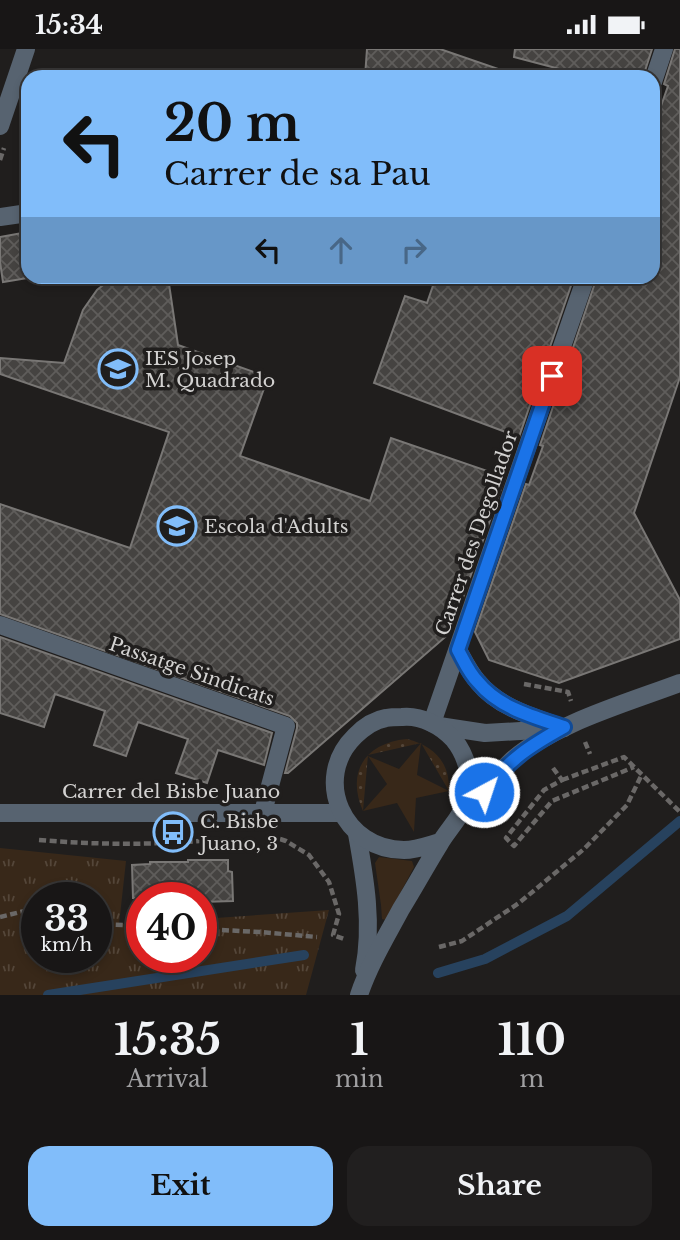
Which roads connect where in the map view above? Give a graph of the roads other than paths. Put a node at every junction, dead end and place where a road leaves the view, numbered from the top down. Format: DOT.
graph roads {
  1 [pos="664,49"];
  2 [pos="25,54"];
  3 [pos="657,70"];
  4 [pos="0,126"];
  5 [pos="21,214"];
  6 [pos="0,217"];
  7 [pos="584,284"];
  8 [pos="0,625"];
  9 [pos="458,650"];
  10 [pos="680,683"];
  11 [pos="435,725"];
  12 [pos="564,727"];
  13 [pos="262,812"];
  14 [pos="0,813"];
  15 [pos="341,813"];
  16 [pos="460,817"];
  17 [pos="357,834"];
  18 [pos="440,842"];
  19 [pos="360,991"];
  1 -- 3 [label="street"];
  2 -- 4 [label="street"];
  5 -- 6 [label="street"];
  7 -- 9 [label="street, Carrer des Degollador"];
  8 -- 13 [label="street, Passatge Sindicats"];
  9 -- 11 [label="street, Carrer des Degollador"];
  9 -- 12 [label="street"];
  10 -- 12 [label="street"];
  11 -- 12 [label="street"];
  11 -- 15 [label="street"];
  11 -- 16 [label="street"];
  12 -- 16 [label="street"];
  13 -- 14 [label="street, Carrer del Bisbe Juano"];
  13 -- 15 [label="street, Carrer del Bisbe Juano"];
  15 -- 17 [label="street"];
  16 -- 18 [label="street"];
  17 -- 18 [label="street"];
  17 -- 19 [label="street"];
  18 -- 19 [label="street"];
}
